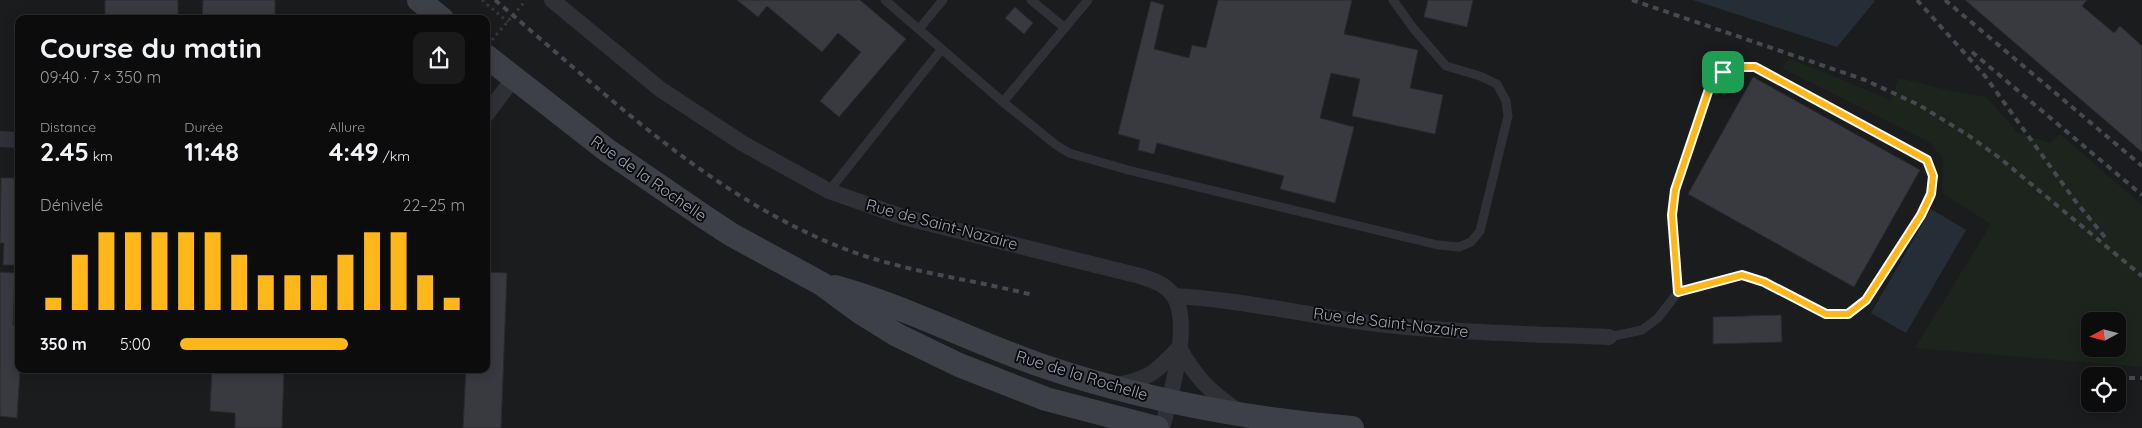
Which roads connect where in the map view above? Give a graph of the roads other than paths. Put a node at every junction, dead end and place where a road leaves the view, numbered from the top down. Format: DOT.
graph roads {
  1 [pos="419,0"];
  2 [pos="552,0"];
  3 [pos="885,0"];
  4 [pos="943,0"];
  5 [pos="1031,0"];
  6 [pos="1088,0"];
  7 [pos="1393,0"];
  8 [pos="437,15"];
  9 [pos="1065,28"];
  10 [pos="919,29"];
  11 [pos="941,50"];
  12 [pos="490,59"];
  13 [pos="513,79"];
  14 [pos="1003,102"];
  15 [pos="490,110"];
  16 [pos="0,139"];
  17 [pos="15,140"];
  18 [pos="829,191"];
  19 [pos="822,284"];
  20 [pos="1678,292"];
  21 [pos="1175,296"];
  22 [pos="1609,337"];
  23 [pos="1179,348"];
  24 [pos="1113,386"];
  25 [pos="1169,401"];
  26 [pos="1244,414"];
  27 [pos="1157,428"];
  28 [pos="1162,428"];
  29 [pos="1352,428"];
  1 -- 8 [label="main road"];
  2 -- 18 [label="street, Rue de Saint-Nazaire"];
  3 -- 10 [label="lane"];
  4 -- 10 [label="lane"];
  5 -- 9 [label="lane"];
  6 -- 9 [label="lane"];
  7 -- 14 [label="lane"];
  9 -- 14 [label="lane"];
  10 -- 11 [label="lane"];
  11 -- 14 [label="lane"];
  11 -- 18 [label="lane"];
  12 -- 13 [label="main road, Rue de la Rochelle"];
  13 -- 15 [label="street"];
  13 -- 19 [label="main road, Rue de la Rochelle"];
  16 -- 17 [label="street"];
  18 -- 21 [label="street, Rue de Saint-Nazaire"];
  19 -- 24 [label="main road, Rue de la Rochelle"];
  19 -- 27 [label="main road, Rue de la Rochelle"];
  20 -- 20 [label="lane"];
  20 -- 22 [label="lane"];
  21 -- 22 [label="street, Rue de Saint-Nazaire"];
  21 -- 23 [label="street"];
  23 -- 24 [label="street"];
  23 -- 25 [label="street"];
  23 -- 26 [label="street"];
  24 -- 25 [label="main road, Rue de la Rochelle"];
  25 -- 26 [label="main road, Rue de la Rochelle"];
  25 -- 28 [label="street"];
  26 -- 29 [label="main road, Rue de la Rochelle"];
}
